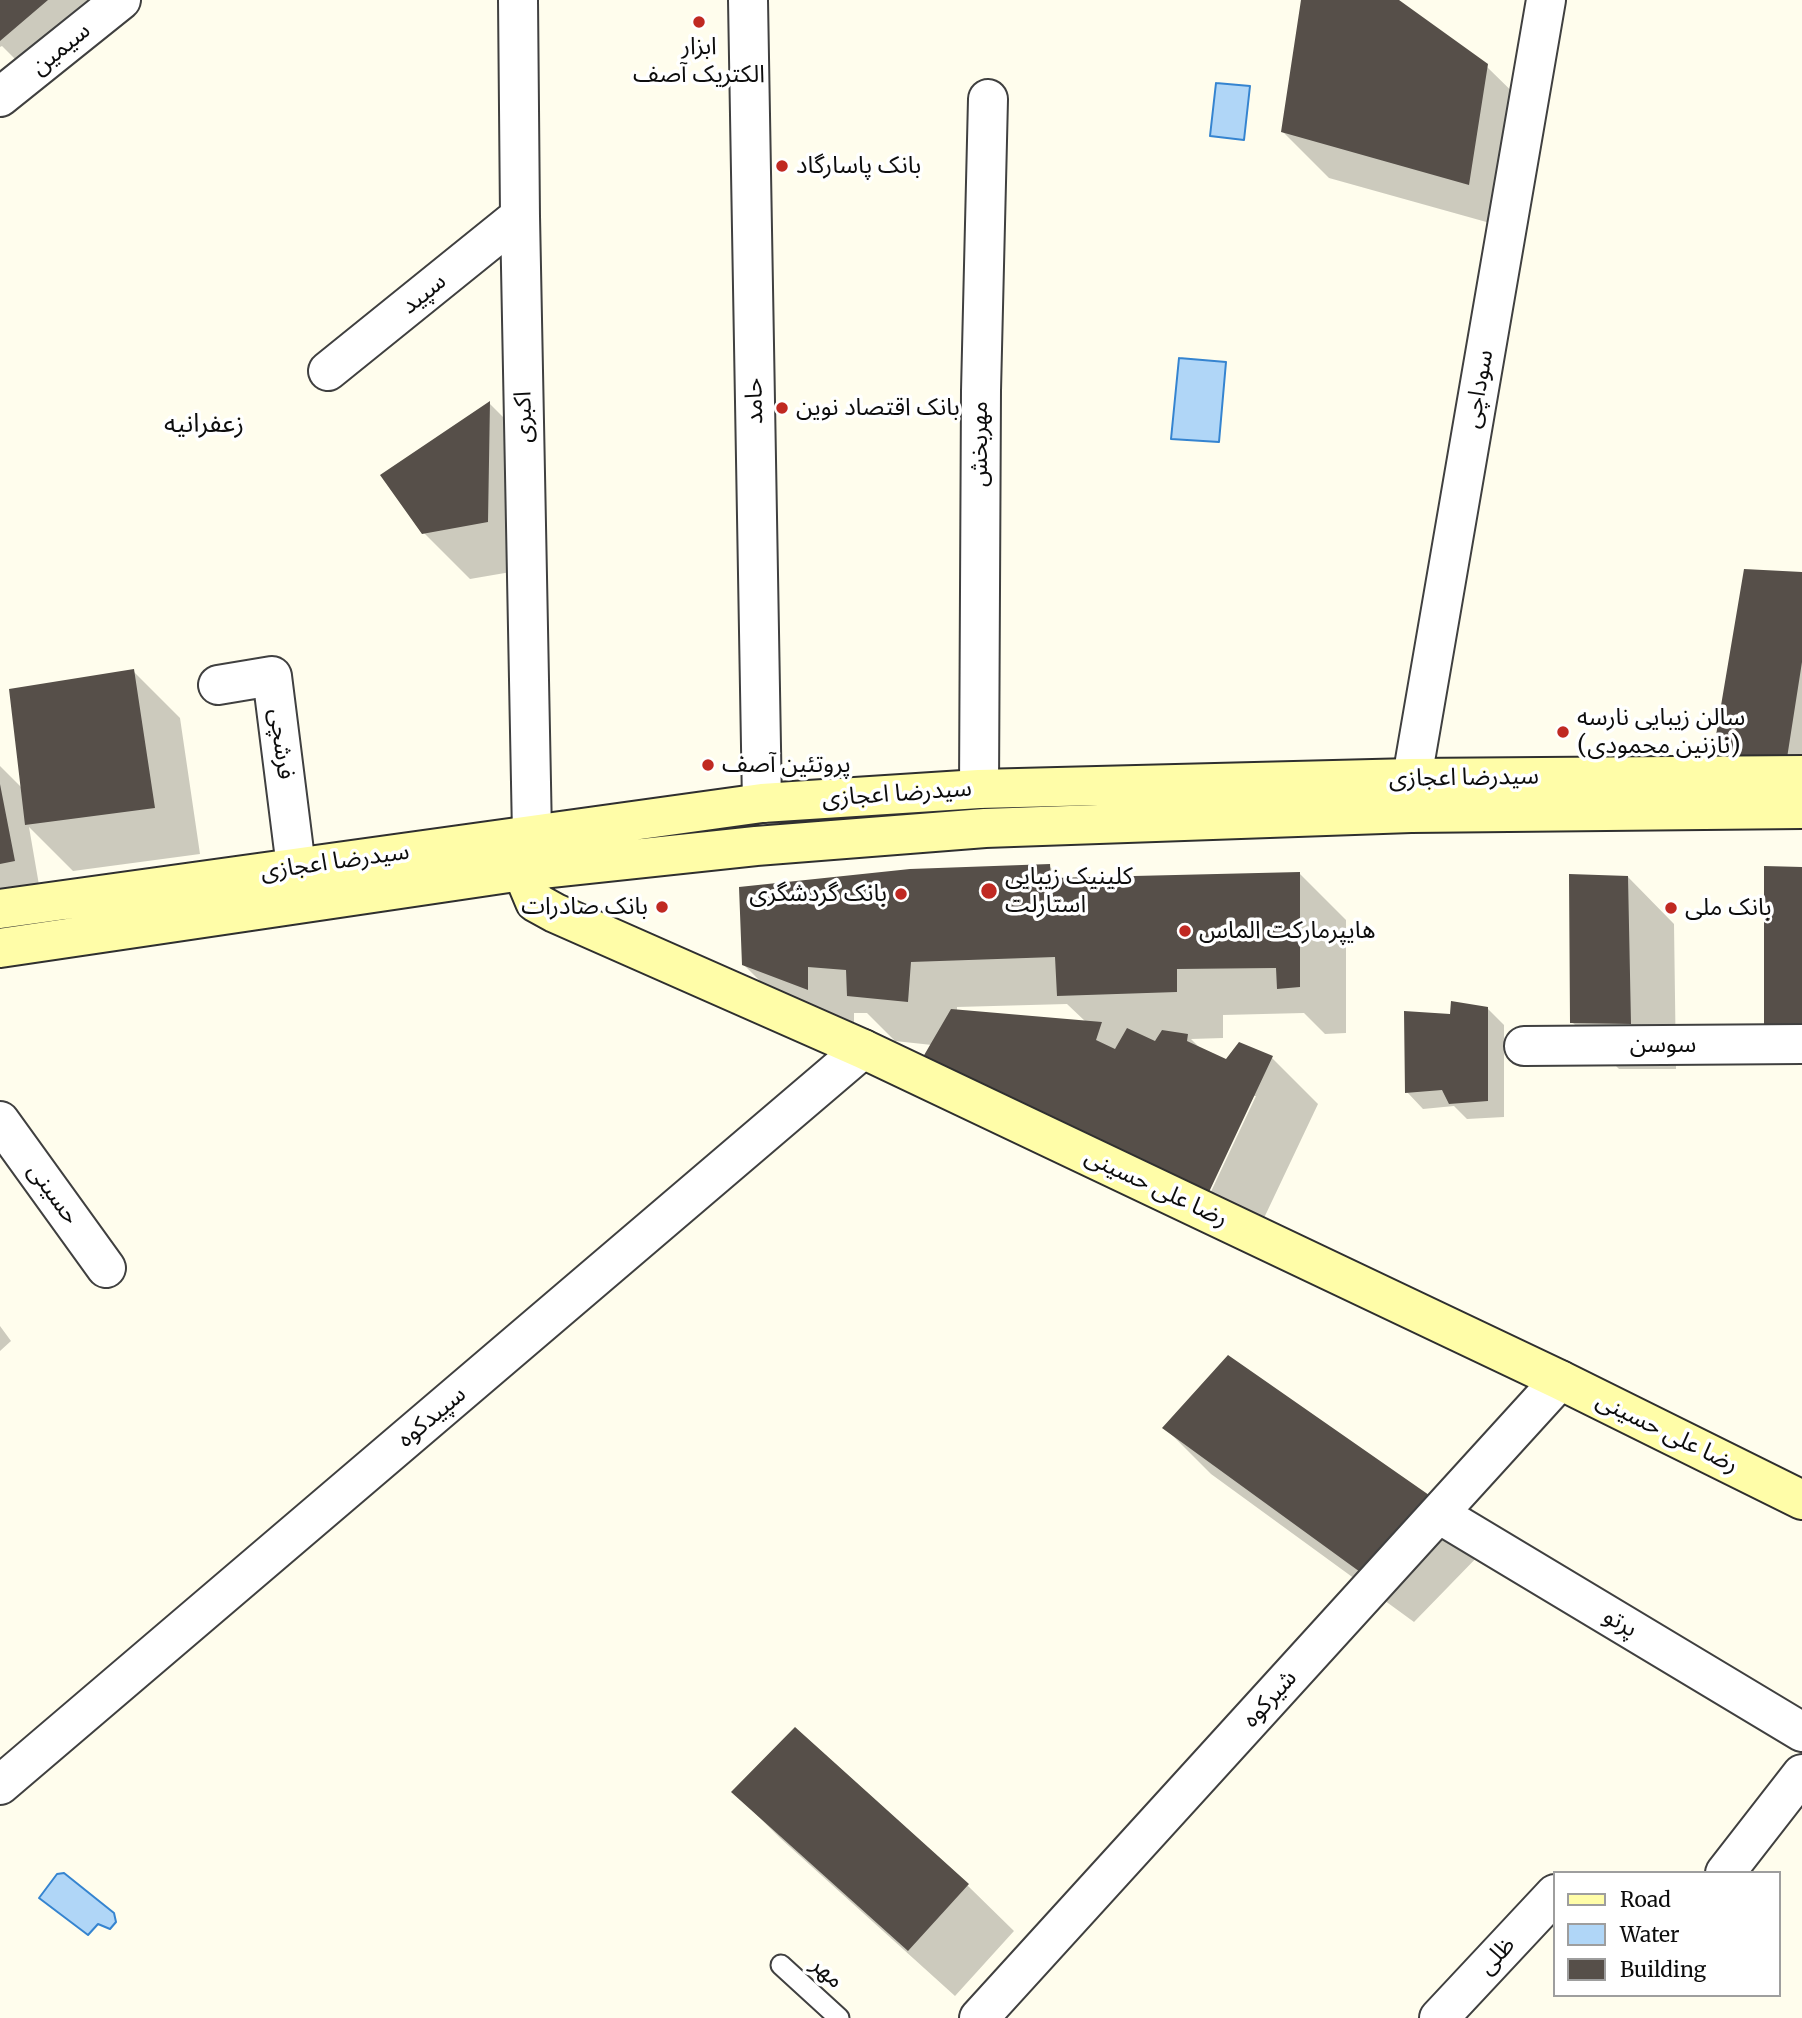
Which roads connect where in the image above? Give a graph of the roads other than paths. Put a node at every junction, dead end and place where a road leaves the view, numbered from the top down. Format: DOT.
graph roads {
  1 [pos="121,0"];
  2 [pos="519,0"];
  3 [pos="748,0"];
  4 [pos="1546,0"];
  5 [pos="0,97"];
  6 [pos="988,99"];
  7 [pos="520,216"];
  8 [pos="328,371"];
  9 [pos="218,685"];
  10 [pos="1802,775"];
  11 [pos="1412,778"];
  12 [pos="979,789"];
  13 [pos="762,803"];
  14 [pos="1802,809"];
  15 [pos="532,834"];
  16 [pos="296,867"];
  17 [pos="523,871"];
  18 [pos="0,909"];
  19 [pos="0,948"];
  20 [pos="1802,1044"];
  21 [pos="1524,1046"];
  22 [pos="863,1049"];
  23 [pos="0,1121"];
  24 [pos="106,1268"];
  25 [pos="1560,1380"];
  26 [pos="1802,1500"];
  27 [pos="1439,1514"];
  28 [pos="1802,1732"];
  29 [pos="1802,1774"];
  30 [pos="0,1785"];
  31 [pos="1727,1871"];
  32 [pos="1554,1895"];
  33 [pos="781,1965"];
  34 [pos="839,2018"];
  35 [pos="979,2018"];
  36 [pos="1439,2018"];
  1 -- 5 [label="street, سیمین"];
  2 -- 7 [label="street, اکبری"];
  3 -- 13 [label="street, حامد"];
  4 -- 11 [label="street, سوداچی"];
  6 -- 12 [label="street, مهربخش"];
  7 -- 8 [label="street, سپید"];
  7 -- 15 [label="street, اکبری"];
  9 -- 16 [label="street, فرشچی"];
  10 -- 11 [label="main road, سیدرضا اعجازی"];
  11 -- 12 [label="main road, سیدرضا اعجازی"];
  12 -- 13 [label="main road, سیدرضا اعجازی"];
  13 -- 15 [label="main road, سیدرضا اعجازی"];
  14 -- 17 [label="main road, سیدرضا اعجازی"];
  15 -- 16 [label="main road, سیدرضا اعجازی"];
  15 -- 17 [label="main road"];
  16 -- 18 [label="main road, سیدرضا اعجازی"];
  17 -- 19 [label="main road, سیدرضا اعجازی"];
  17 -- 22 [label="main road, رضا علی حسینی"];
  20 -- 21 [label="street, سوسن"];
  22 -- 25 [label="main road, رضا علی حسینی"];
  22 -- 30 [label="street, سپیدکوه"];
  23 -- 24 [label="street, حسینی"];
  25 -- 26 [label="main road, رضا علی حسینی"];
  25 -- 27 [label="street, شیرکوه"];
  27 -- 28 [label="street, پرتو"];
  27 -- 35 [label="street, شیرکوه"];
  29 -- 31 [label="street"];
  32 -- 36 [label="street, ظلی"];
  33 -- 34 [label="lane, مهر"];
}
